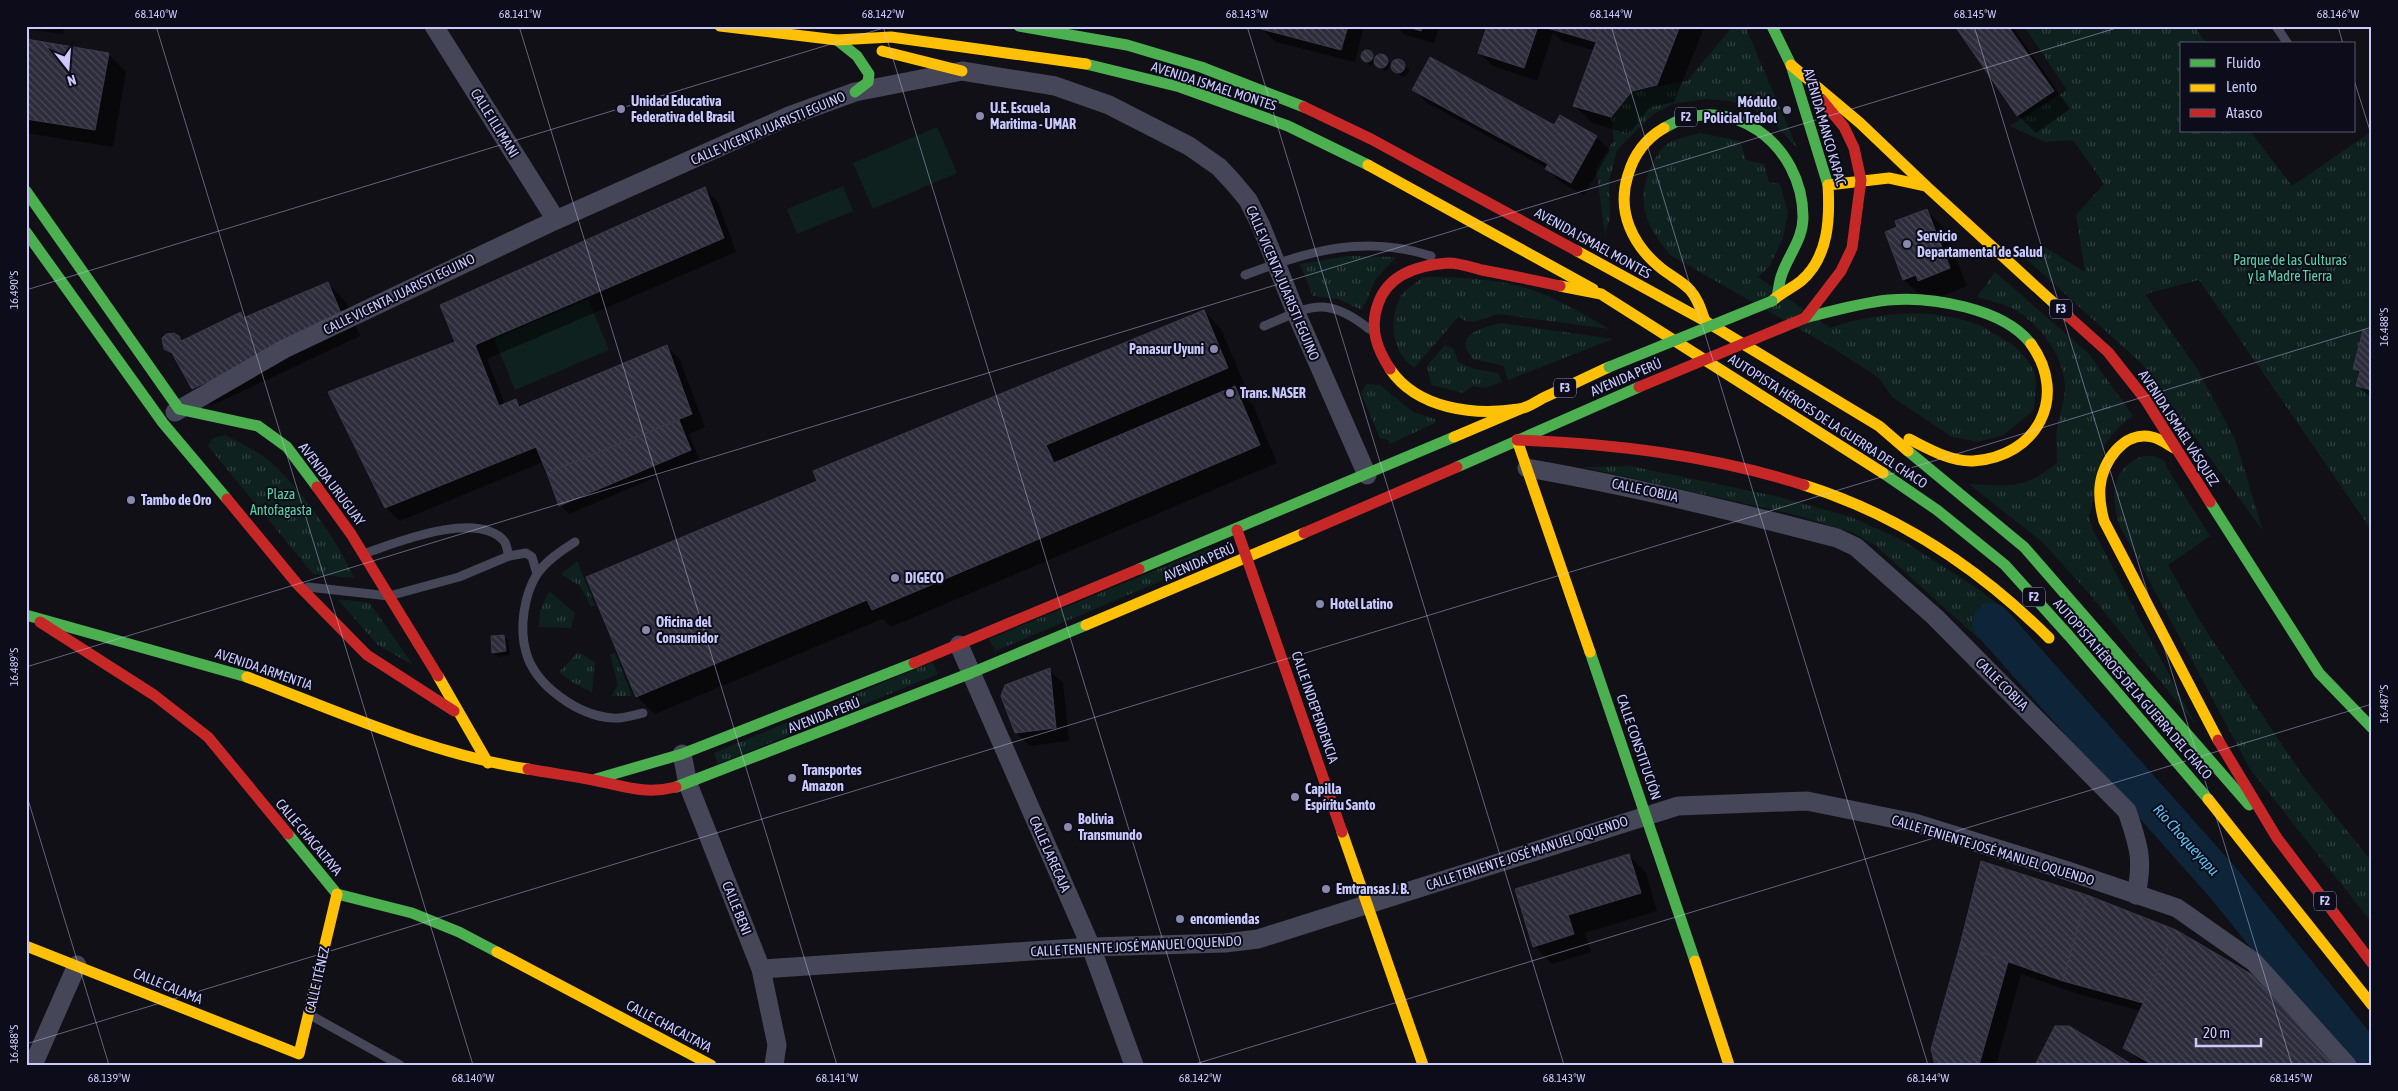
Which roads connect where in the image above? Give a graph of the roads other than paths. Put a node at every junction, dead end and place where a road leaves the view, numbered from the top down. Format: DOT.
graph roads {
  1 [pos="434,26"];
  2 [pos="720,26"];
  3 [pos="838,26"];
  4 [pos="1020,26"];
  5 [pos="1772,26"];
  6 [pos="2276,26"];
  7 [pos="837,40"];
  8 [pos="2287,42"];
  9 [pos="1791,65"];
  10 [pos="962,71"];
  11 [pos="855,92"];
  12 [pos="1861,180"];
  13 [pos="1828,185"];
  14 [pos="1926,186"];
  15 [pos="26,191"];
  16 [pos="556,220"];
  17 [pos="26,232"];
  18 [pos="1277,263"];
  19 [pos="1450,263"];
  20 [pos="77,265"];
  21 [pos="1245,275"];
  22 [pos="58,278"];
  23 [pos="1601,294"];
  24 [pos="1774,298"];
  25 [pos="1296,312"];
  26 [pos="1805,318"];
  27 [pos="1704,321"];
  28 [pos="1264,326"];
  29 [pos="1374,334"];
  30 [pos="179,409"];
  31 [pos="1520,410"];
  32 [pos="163,423"];
  33 [pos="1879,426"];
  34 [pos="1517,440"];
  35 [pos="2176,449"];
  36 [pos="1527,468"];
  37 [pos="1373,488"];
  38 [pos="1238,530"];
  39 [pos="575,542"];
  40 [pos="364,554"];
  41 [pos="509,556"];
  42 [pos="1247,558"];
  43 [pos="538,574"];
  44 [pos="298,585"];
  45 [pos="389,596"];
  46 [pos="29,616"];
  47 [pos="959,645"];
  48 [pos="2059,649"];
  49 [pos="971,673"];
  50 [pos="2099,690"];
  51 [pos="457,712"];
  52 [pos="643,713"];
  53 [pos="2372,728"];
  54 [pos="682,754"];
  55 [pos="488,763"];
  56 [pos="2180,764"];
  57 [pos="594,780"];
  58 [pos="688,784"];
  59 [pos="1646,815"];
  60 [pos="2277,838"];
  61 [pos="337,894"];
  62 [pos="2136,895"];
  63 [pos="1368,903"];
  64 [pos="26,946"];
  65 [pos="1091,947"];
  66 [pos="2372,964"];
  67 [pos="77,965"];
  68 [pos="761,969"];
  69 [pos="2372,1005"];
  70 [pos="309,1014"];
  71 [pos="297,1060"];
  72 [pos="33,1065"];
  73 [pos="400,1065"];
  74 [pos="711,1065"];
  75 [pos="774,1065"];
  76 [pos="1134,1065"];
  77 [pos="1423,1065"];
  78 [pos="1729,1065"];
  79 [pos="2347,1065"];
  1 -- 16 [label="street, CALLE ILLIMANI"];
  2 -- 7 [label="main road, AVENIDA ISMAEL MONTES"];
  3 -- 7 [label="main road"];
  4 -- 27 [label="main road, AVENIDA ISMAEL MONTES"];
  5 -- 9 [label="main road, AVENIDA MANCO KAPAC"];
  6 -- 8 [label="lane"];
  7 -- 10 [label="main road"];
  7 -- 11 [label="main road"];
  7 -- 23 [label="main road, AVENIDA ISMAEL MONTES"];
  9 -- 12 [label="main road, AVENIDA MANCO KAPAC"];
  9 -- 13 [label="main road, AVENIDA MANCO KAPAC"];
  9 -- 14 [label="main road"];
  10 -- 11 [label="street, CALLE VICENTA JUARISTI EGUINO"];
  10 -- 18 [label="street, CALLE VICENTA JUARISTI EGUINO"];
  11 -- 16 [label="street, CALLE VICENTA JUARISTI EGUINO"];
  12 -- 13 [label="main road, AVENIDA ISMAEL VÁSQUEZ / F3"];
  12 -- 14 [label="main road, AVENIDA ISMAEL VÁSQUEZ / F3"];
  12 -- 26 [label="main road, AVENIDA MANCO KAPAC"];
  13 -- 24 [label="main road, AVENIDA MANCO KAPAC / F3"];
  14 -- 35 [label="main road, AVENIDA ISMAEL VÁSQUEZ / F3"];
  15 -- 20 [label="main road"];
  16 -- 30 [label="street, CALLE VICENTA JUARISTI EGUINO"];
  17 -- 22 [label="main road, AVENIDA URUGUAY"];
  18 -- 19 [label="lane"];
  18 -- 21 [label="lane"];
  18 -- 25 [label="street, CALLE VICENTA JUARISTI EGUINO"];
  19 -- 23 [label="main road, F2"];
  19 -- 29 [label="main road, F2"];
  20 -- 22 [label="main road"];
  20 -- 30 [label="main road"];
  22 -- 32 [label="main road, AVENIDA URUGUAY"];
  23 -- 56 [label="main road, AUTOPISTA HÉROES DE LA GUERRA DEL CHACO / F2"];
  24 -- 27 [label="main road, F2"];
  24 -- 31 [label="main road, AVENIDA PERÚ / F3, bridge"];
  25 -- 28 [label="lane"];
  25 -- 29 [label="lane"];
  25 -- 37 [label="street, CALLE VICENTA JUARISTI EGUINO"];
  26 -- 33 [label="main road, AVENIDA PERÚ"];
  26 -- 34 [label="main road, AVENIDA PERÚ, bridge"];
  27 -- 33 [label="main road, AUTOPISTA HÉROES DE LA GUERRA DEL CHACO / F2"];
  29 -- 31 [label="main road, F2"];
  30 -- 32 [label="street, CALLE VICENTA JUARISTI EGUINO"];
  30 -- 40 [label="main road, AVENIDA URUGUAY"];
  31 -- 37 [label="main road, AVENIDA PERÚ"];
  32 -- 44 [label="main road, AVENIDA URUGUAY"];
  33 -- 60 [label="main road, AUTOPISTA HÉROES DE LA GUERRA DEL CHACO / F2"];
  34 -- 36 [label="main road, CALLE CONSTITUCIÓN"];
  34 -- 37 [label="main road, AVENIDA PERÚ"];
  34 -- 48 [label="main road"];
  35 -- 53 [label="main road, AVENIDA ISMAEL VÁSQUEZ / F3"];
  35 -- 60 [label="main road, F2"];
  36 -- 59 [label="main road, CALLE CONSTITUCIÓN"];
  36 -- 62 [label="street, CALLE COBIJA"];
  37 -- 38 [label="main road, AVENIDA PERÚ"];
  37 -- 42 [label="main road, AVENIDA PERÚ"];
  38 -- 42 [label="main road, CALLE INDEPENDENCIA"];
  38 -- 47 [label="main road, AVENIDA PERÚ"];
  39 -- 43 [label="lane"];
  40 -- 41 [label="lane"];
  40 -- 45 [label="main road, AVENIDA URUGUAY"];
  41 -- 43 [label="lane"];
  41 -- 45 [label="lane"];
  42 -- 49 [label="main road, AVENIDA PERÚ"];
  42 -- 63 [label="main road, CALLE INDEPENDENCIA"];
  43 -- 52 [label="lane"];
  44 -- 45 [label="lane"];
  44 -- 51 [label="main road, AVENIDA URUGUAY"];
  45 -- 51 [label="main road, AVENIDA URUGUAY"];
  46 -- 55 [label="main road, AVENIDA ARMENTIA"];
  46 -- 61 [label="main road, CALLE CHACALTAYA"];
  47 -- 49 [label="street, CALLE LARECAJA"];
  47 -- 54 [label="main road, AVENIDA PERÚ"];
  49 -- 58 [label="main road, AVENIDA PERÚ"];
  49 -- 65 [label="street, CALLE LARECAJA"];
  50 -- 56 [label="main road"];
  51 -- 55 [label="main road, AVENIDA URUGUAY"];
  54 -- 57 [label="main road, AVENIDA PERÚ"];
  54 -- 58 [label="street, CALLE BENI"];
  55 -- 57 [label="main road, AVENIDA PERÚ"];
  56 -- 69 [label="main road, AUTOPISTA HÉROES DE LA GUERRA DEL CHACO / F2"];
  57 -- 58 [label="main road, AVENIDA PERÚ"];
  58 -- 68 [label="street, CALLE BENI"];
  59 -- 62 [label="street, CALLE TENIENTE JOSÉ MANUEL OQUENDO"];
  59 -- 63 [label="street, CALLE TENIENTE JOSÉ MANUEL OQUENDO"];
  59 -- 78 [label="main road, CALLE CONSTITUCIÓN"];
  60 -- 66 [label="main road, AUTOPISTA HÉROES DE LA GUERRA DEL CHACO / F2"];
  61 -- 70 [label="main road, CALLE ITÉNEZ"];
  61 -- 74 [label="main road, CALLE CHACALTAYA"];
  62 -- 79 [label="street"];
  63 -- 65 [label="street, CALLE TENIENTE JOSÉ MANUEL OQUENDO"];
  63 -- 77 [label="main road, CALLE INDEPENDENCIA"];
  64 -- 67 [label="main road, CALLE CALAMA"];
  65 -- 68 [label="street, CALLE TENIENTE JOSÉ MANUEL OQUENDO"];
  65 -- 76 [label="street, CALLE LARECAJA"];
  67 -- 71 [label="main road, CALLE CALAMA"];
  67 -- 72 [label="street"];
  68 -- 75 [label="street, CALLE BENI"];
  70 -- 71 [label="main road, CALLE ITÉNEZ"];
  70 -- 73 [label="lane"];
}
